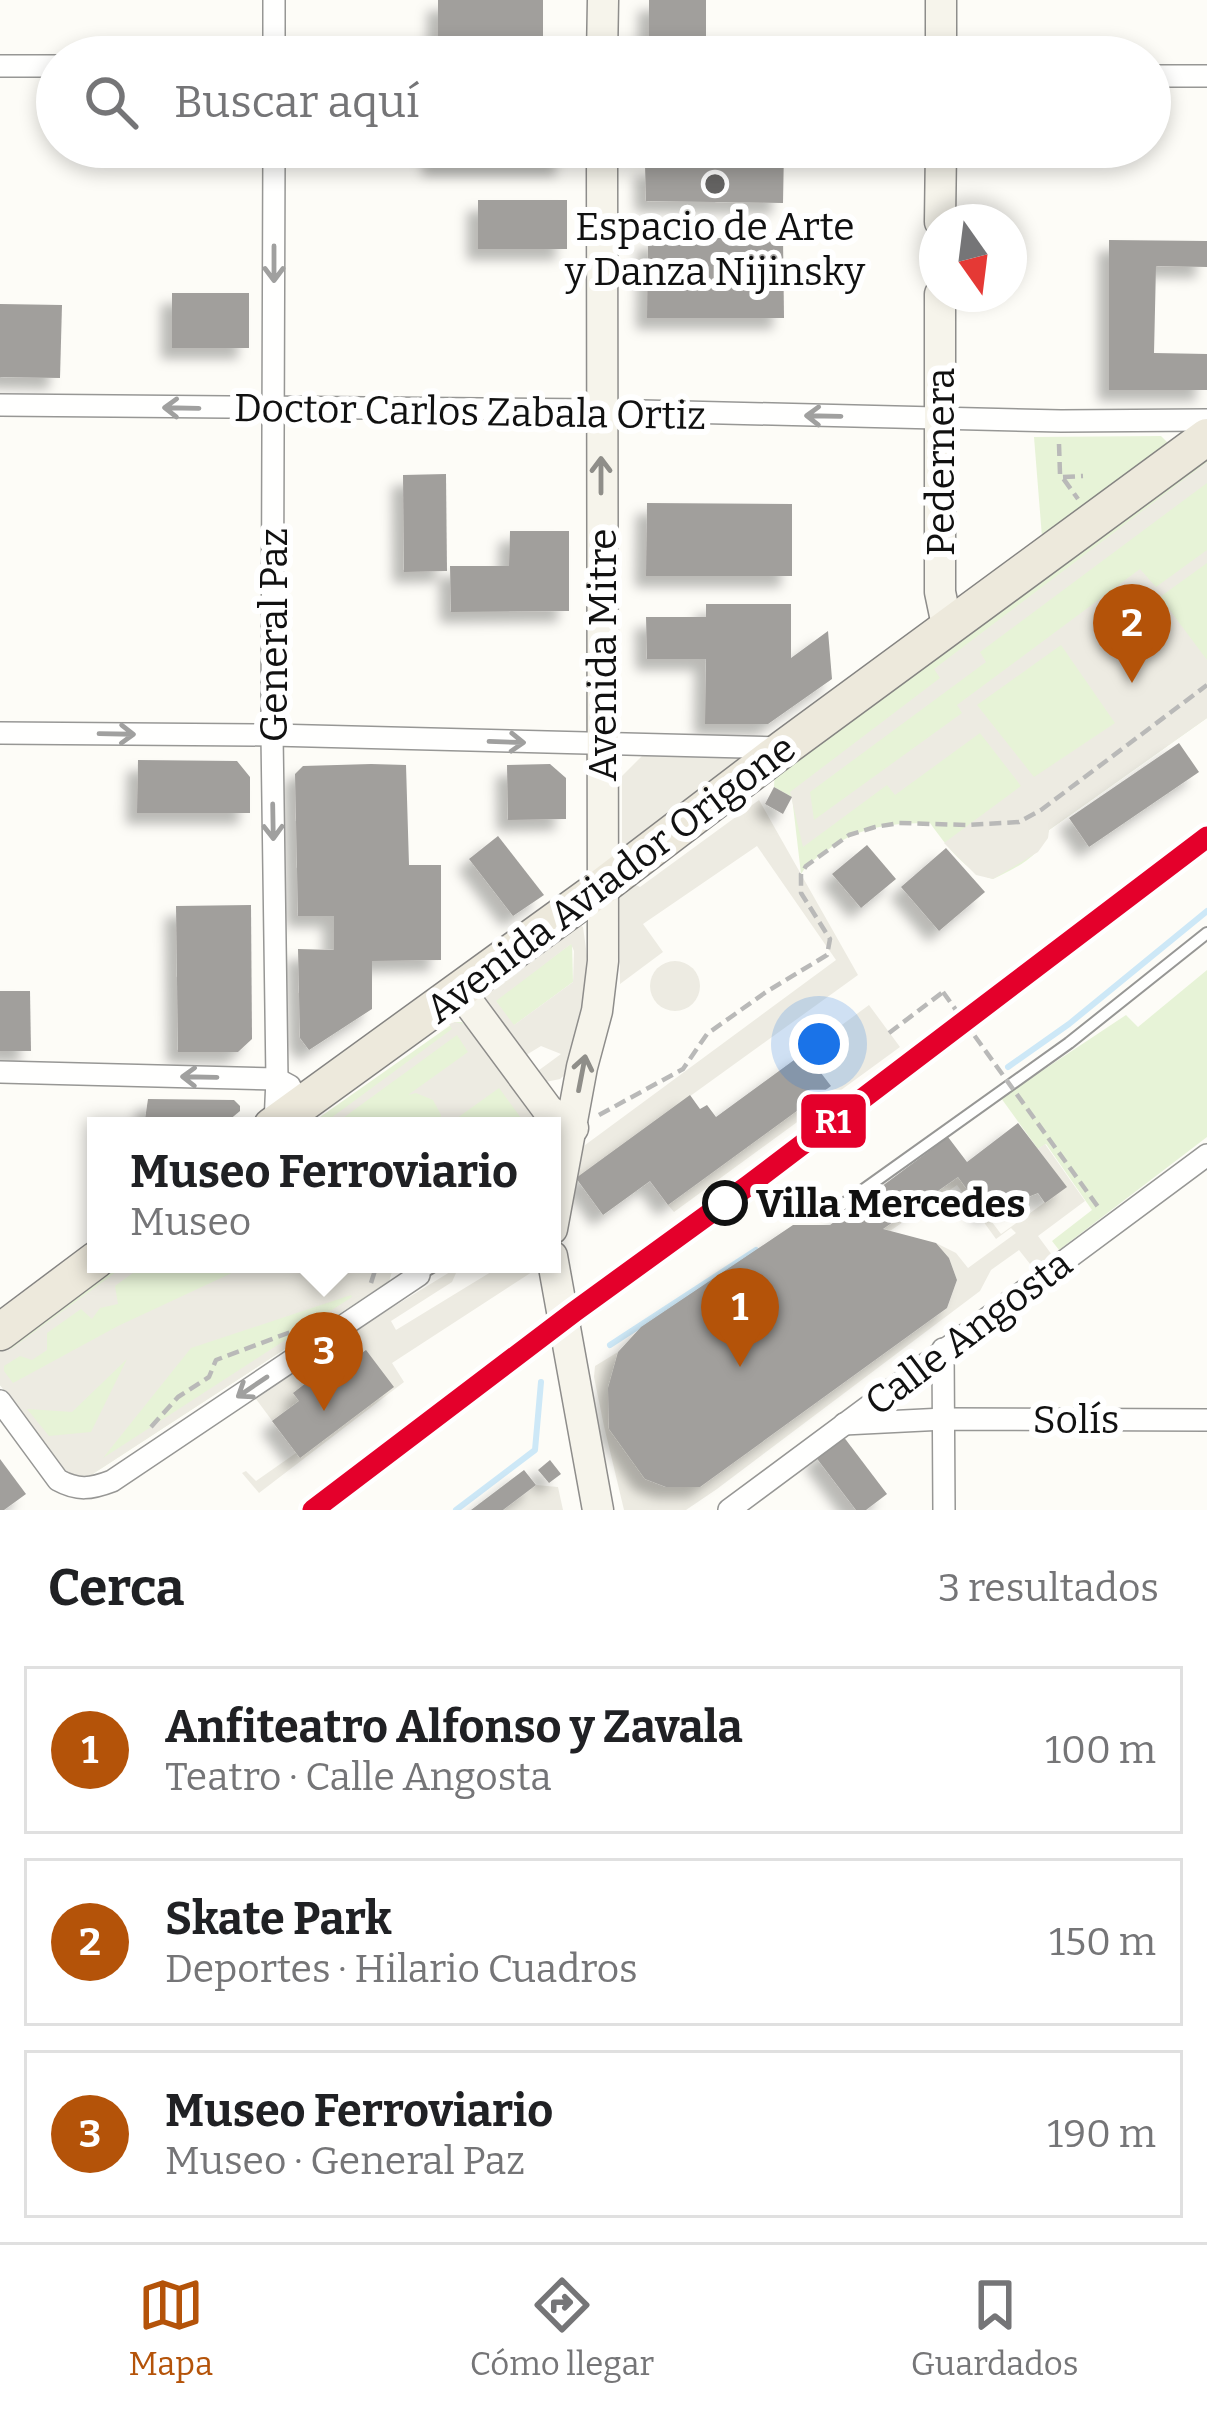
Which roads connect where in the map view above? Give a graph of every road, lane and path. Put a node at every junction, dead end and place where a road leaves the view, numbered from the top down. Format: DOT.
graph roads {
  1 [pos="274,0"];
  2 [pos="603,0"];
  3 [pos="941,0"];
  4 [pos="274,36"];
  5 [pos="602,36"];
  6 [pos="941,36"];
  7 [pos="0,66"];
  8 [pos="36,66"];
  9 [pos="1171,76"];
  10 [pos="1207,76"];
  11 [pos="274,168"];
  12 [pos="602,168"];
  13 [pos="941,168"];
  14 [pos="940,204"];
  15 [pos="940,312"];
  16 [pos="0,406"];
  17 [pos="273,409"];
  18 [pos="601,410"];
  19 [pos="940,418"];
  20 [pos="1207,420"];
  21 [pos="1047,437"];
  22 [pos="1061,437"];
  23 [pos="1207,437"];
  24 [pos="1058,450"];
  25 [pos="1083,476"];
  26 [pos="1063,478"];
  27 [pos="1080,501"];
  28 [pos="948,630"];
  29 [pos="1207,685"];
  30 [pos="0,733"];
  31 [pos="272,736"];
  32 [pos="602,745"];
  33 [pos="784,748"];
  34 [pos="603,886"];
  35 [pos="1207,933"];
  36 [pos="460,991"];
  37 [pos="889,1033"];
  38 [pos="0,1072"];
  39 [pos="288,1110"];
  40 [pos="558,1117"];
  41 [pos="561,1119"];
  42 [pos="573,1128"];
  43 [pos="1207,1155"];
  44 [pos="561,1172"];
  45 [pos="836,1210"];
  46 [pos="1101,1211"];
  47 [pos="87,1266"];
  48 [pos="374,1273"];
  49 [pos="415,1273"];
  50 [pos="555,1273"];
  51 [pos="358,1293"];
  52 [pos="310,1325"];
  53 [pos="0,1332"];
  54 [pos="943,1349"];
  55 [pos="0,1401"];
  56 [pos="944,1419"];
  57 [pos="1207,1420"];
  58 [pos="844,1424"];
  59 [pos="140,1439"];
  60 [pos="598,1510"];
  61 [pos="730,1510"];
  62 [pos="944,1510"];
  1 -- 4 [label="street"];
  2 -- 5 [label="main road"];
  3 -- 6 [label="main road"];
  7 -- 8 [label="street"];
  9 -- 10 [label="street"];
  11 -- 17 [label="street, General Paz, one-way"];
  12 -- 18 [label="main road, Avenida Mitre"];
  13 -- 14 [label="main road"];
  15 -- 19 [label="main road, Pedernera"];
  17 -- 16 [label="street, Doctor Carlos Zabala Ortiz, one-way"];
  17 -- 18 [label="street, Doctor Carlos Zabala Ortiz"];
  17 -- 31 [label="street, General Paz"];
  19 -- 18 [label="street, Doctor Carlos Zabala Ortiz, one-way"];
  32 -- 18 [label="main road, Avenida Mitre, one-way"];
  19 -- 20 [label="street, Doctor Carlos Zabala Ortiz"];
  19 -- 28 [label="main road, Pedernera"];
  21 -- 22 [label="path"];
  23 -- 28 [label="main road, Avenida Aviador Origone"];
  24 -- 26 [label="path"];
  25 -- 26 [label="path"];
  26 -- 27 [label="path"];
  28 -- 33 [label="main road, Avenida Aviador Origone"];
  29 -- 42 [label="path"];
  30 -- 31 [label="street, one-way"];
  31 -- 32 [label="street, one-way"];
  31 -- 39 [label="street, General Paz, one-way"];
  32 -- 33 [label="street"];
  32 -- 34 [label="main road, Avenida Mitre"];
  33 -- 34 [label="main road, Avenida Aviador Origone"];
  34 -- 36 [label="main road, Avenida Aviador Origone"];
  42 -- 34 [label="main road, Avenida Mitre, one-way"];
  35 -- 45 [label="lane"];
  36 -- 39 [label="main road, Avenida Aviador Origone"];
  36 -- 40 [label="main road"];
  37 -- 46 [label="path, bridge"];
  39 -- 38 [label="street, one-way"];
  41 -- 42 [label="main road"];
  42 -- 44 [label="main road, Avenida Mitre"];
  43 -- 54 [label="street, Calle Angosta"];
  47 -- 53 [label="main road"];
  48 -- 51 [label="path"];
  49 -- 55 [label="street, one-way"];
  50 -- 60 [label="main road"];
  52 -- 59 [label="path"];
  54 -- 56 [label="street"];
  54 -- 58 [label="street, Calle Angosta"];
  56 -- 57 [label="street, Solís"];
  56 -- 58 [label="street, Solís"];
  56 -- 62 [label="street"];
  58 -- 61 [label="street, Calle Angosta"];
}
